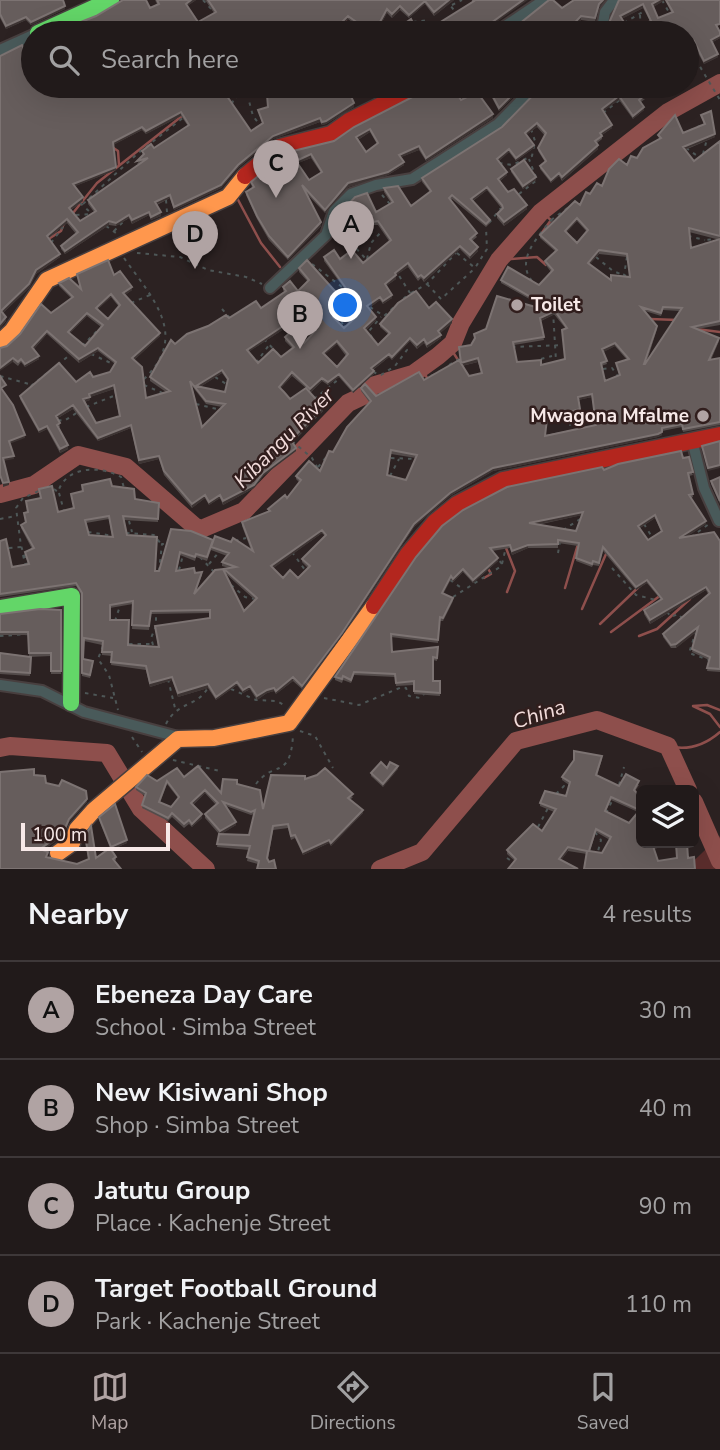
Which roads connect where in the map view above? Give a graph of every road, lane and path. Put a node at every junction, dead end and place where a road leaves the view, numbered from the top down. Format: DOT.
graph roads {
  1 [pos="111,0"];
  2 [pos="203,0"];
  3 [pos="446,0"];
  4 [pos="462,0"];
  5 [pos="544,0"];
  6 [pos="614,0"];
  7 [pos="662,0"];
  8 [pos="451,5"];
  9 [pos="651,7"];
  10 [pos="639,14"];
  11 [pos="220,17"];
  12 [pos="347,18"];
  13 [pos="672,18"];
  14 [pos="429,20"];
  15 [pos="461,20"];
  16 [pos="65,21"];
  17 [pos="346,21"];
  18 [pos="418,21"];
  19 [pos="513,21"];
  20 [pos="604,21"];
  21 [pos="626,21"];
  22 [pos="640,21"];
  23 [pos="21,40"];
  24 [pos="0,50"];
  25 [pos="699,64"];
  26 [pos="234,98"];
  27 [pos="248,98"];
  28 [pos="396,98"];
  29 [pos="523,98"];
  30 [pos="622,98"];
  31 [pos="720,99"];
  32 [pos="232,107"];
  33 [pos="597,117"];
  34 [pos="184,118"];
  35 [pos="711,124"];
  36 [pos="266,125"];
  37 [pos="530,126"];
  38 [pos="169,129"];
  39 [pos="706,135"];
  40 [pos="175,137"];
  41 [pos="681,138"];
  42 [pos="683,144"];
  43 [pos="137,154"];
  44 [pos="141,156"];
  45 [pos="529,158"];
  46 [pos="700,158"];
  47 [pos="696,161"];
  48 [pos="492,166"];
  49 [pos="376,185"];
  50 [pos="91,195"];
  51 [pos="98,197"];
  52 [pos="166,197"];
  53 [pos="511,200"];
  54 [pos="73,201"];
  55 [pos="83,204"];
  56 [pos="574,204"];
  57 [pos="505,205"];
  58 [pos="395,210"];
  59 [pos="91,214"];
  60 [pos="126,214"];
  61 [pos="97,216"];
  62 [pos="165,218"];
  63 [pos="101,220"];
  64 [pos="551,220"];
  65 [pos="331,222"];
  66 [pos="384,227"];
  67 [pos="687,236"];
  68 [pos="121,237"];
  69 [pos="720,237"];
  70 [pos="705,240"];
  71 [pos="47,246"];
  72 [pos="449,247"];
  73 [pos="627,248"];
  74 [pos="586,249"];
  75 [pos="707,249"];
  76 [pos="456,253"];
  77 [pos="302,256"];
  78 [pos="595,256"];
  79 [pos="367,260"];
  80 [pos="371,264"];
  81 [pos="475,268"];
  82 [pos="395,271"];
  83 [pos="624,275"];
  84 [pos="636,281"];
  85 [pos="534,283"];
  86 [pos="426,284"];
  87 [pos="270,288"];
  88 [pos="352,291"];
  89 [pos="410,293"];
  90 [pos="150,295"];
  91 [pos="441,299"];
  92 [pos="366,302"];
  93 [pos="128,304"];
  94 [pos="433,306"];
  95 [pos="550,306"];
  96 [pos="371,308"];
  97 [pos="222,309"];
  98 [pos="331,316"];
  99 [pos="382,317"];
  100 [pos="290,321"];
  101 [pos="105,323"];
  102 [pos="235,325"];
  103 [pos="344,325"];
  104 [pos="260,335"];
  105 [pos="347,337"];
  106 [pos="403,341"];
  107 [pos="0,342"];
  108 [pos="374,342"];
  109 [pos="308,344"];
  110 [pos="553,344"];
  111 [pos="572,344"];
  112 [pos="270,345"];
  113 [pos="506,347"];
  114 [pos="73,352"];
  115 [pos="553,356"];
  116 [pos="465,358"];
  117 [pos="283,359"];
  118 [pos="117,360"];
  119 [pos="537,361"];
  120 [pos="561,367"];
  121 [pos="142,369"];
  122 [pos="599,369"];
  123 [pos="251,370"];
  124 [pos="371,371"];
  125 [pos="335,372"];
  126 [pos="213,373"];
  127 [pos="150,374"];
  128 [pos="0,376"];
  129 [pos="425,380"];
  130 [pos="30,384"];
  131 [pos="621,384"];
  132 [pos="231,387"];
  133 [pos="36,393"];
  134 [pos="122,393"];
  135 [pos="170,397"];
  136 [pos="192,403"];
  137 [pos="308,403"];
  138 [pos="567,406"];
  139 [pos="227,413"];
  140 [pos="56,419"];
  141 [pos="572,435"];
  142 [pos="720,435"];
  143 [pos="289,438"];
  144 [pos="692,440"];
  145 [pos="337,450"];
  146 [pos="381,458"];
  147 [pos="399,459"];
  148 [pos="422,460"];
  149 [pos="318,467"];
  150 [pos="324,474"];
  151 [pos="387,482"];
  152 [pos="50,489"];
  153 [pos="45,490"];
  154 [pos="58,492"];
  155 [pos="124,496"];
  156 [pos="583,511"];
  157 [pos="62,515"];
  158 [pos="16,516"];
  159 [pos="0,519"];
  160 [pos="129,520"];
  161 [pos="719,521"];
  162 [pos="639,522"];
  163 [pos="84,530"];
  164 [pos="132,532"];
  165 [pos="250,537"];
  166 [pos="653,539"];
  167 [pos="504,540"];
  168 [pos="687,540"];
  169 [pos="230,542"];
  170 [pos="162,544"];
  171 [pos="168,545"];
  172 [pos="286,545"];
  173 [pos="20,546"];
  174 [pos="185,548"];
  175 [pos="3,549"];
  176 [pos="220,551"];
  177 [pos="197,552"];
  178 [pos="558,552"];
  179 [pos="496,555"];
  180 [pos="209,564"];
  181 [pos="502,564"];
  182 [pos="612,568"];
  183 [pos="311,569"];
  184 [pos="29,573"];
  185 [pos="215,574"];
  186 [pos="158,577"];
  187 [pos="447,577"];
  188 [pos="177,579"];
  189 [pos="224,585"];
  190 [pos="464,589"];
  191 [pos="449,598"];
  192 [pos="121,603"];
  193 [pos="263,605"];
  194 [pos="0,608"];
  195 [pos="155,610"];
  196 [pos="685,621"];
  197 [pos="691,626"];
  198 [pos="114,627"];
  199 [pos="35,633"];
  200 [pos="0,636"];
  201 [pos="152,643"];
  202 [pos="125,644"];
  203 [pos="110,646"];
  204 [pos="158,655"];
  205 [pos="711,661"];
  206 [pos="168,677"];
  207 [pos="0,685"];
  208 [pos="209,685"];
  209 [pos="224,685"];
  210 [pos="426,688"];
  211 [pos="314,693"];
  212 [pos="70,695"];
  213 [pos="114,698"];
  214 [pos="175,710"];
  215 [pos="121,721"];
  216 [pos="289,723"];
  217 [pos="162,733"];
  218 [pos="181,738"];
  219 [pos="147,764"];
  220 [pos="624,767"];
  221 [pos="332,768"];
  222 [pos="220,771"];
  223 [pos="256,784"];
  224 [pos="579,788"];
  225 [pos="602,798"];
  226 [pos="611,803"];
  227 [pos="605,814"];
  228 [pos="599,825"];
  229 [pos="587,827"];
  230 [pos="541,831"];
  231 [pos="594,832"];
  232 [pos="58,853"];
  233 [pos="507,858"];
  234 [pos="594,864"];
  235 [pos="517,866"];
  1 -- 16 [label="street"];
  2 -- 11 [label="path"];
  3 -- 8 [label="path"];
  4 -- 8 [label="path"];
  5 -- 19 [label="street"];
  6 -- 20 [label="street"];
  7 -- 13 [label="path"];
  8 -- 15 [label="path"];
  9 -- 10 [label="path"];
  10 -- 21 [label="path"];
  10 -- 22 [label="path"];
  12 -- 17 [label="path"];
  14 -- 18 [label="path"];
  23 -- 24 [label="street"];
  25 -- 31 [label="path"];
  26 -- 32 [label="path"];
  27 -- 36 [label="path"];
  28 -- 68 [label="street"];
  29 -- 49 [label="street"];
  30 -- 33 [label="path"];
  34 -- 38 [label="path"];
  35 -- 41 [label="path"];
  37 -- 45 [label="path"];
  38 -- 40 [label="path"];
  38 -- 43 [label="path"];
  39 -- 46 [label="path"];
  42 -- 46 [label="path"];
  43 -- 44 [label="path"];
  43 -- 50 [label="path"];
  45 -- 48 [label="path"];
  45 -- 53 [label="path"];
  46 -- 47 [label="path"];
  49 -- 58 [label="path"];
  49 -- 65 [label="street"];
  50 -- 51 [label="path"];
  50 -- 55 [label="path"];
  52 -- 62 [label="path"];
  54 -- 55 [label="path"];
  55 -- 59 [label="path"];
  56 -- 64 [label="path"];
  57 -- 81 [label="path"];
  59 -- 61 [label="path"];
  59 -- 71 [label="path"];
  60 -- 68 [label="path"];
  63 -- 68 [label="path"];
  64 -- 74 [label="path"];
  64 -- 85 [label="path"];
  65 -- 77 [label="street"];
  65 -- 79 [label="path"];
  66 -- 79 [label="path"];
  67 -- 70 [label="path"];
  68 -- 107 [label="street"];
  69 -- 70 [label="path"];
  70 -- 75 [label="path"];
  72 -- 76 [label="path"];
  73 -- 83 [label="path"];
  76 -- 81 [label="path"];
  76 -- 86 [label="path"];
  77 -- 87 [label="street"];
  77 -- 88 [label="path"];
  78 -- 83 [label="path"];
  79 -- 80 [label="path"];
  81 -- 91 [label="path"];
  82 -- 89 [label="path"];
  83 -- 84 [label="path"];
  86 -- 89 [label="path"];
  86 -- 91 [label="path"];
  87 -- 90 [label="path"];
  89 -- 99 [label="path"];
  90 -- 93 [label="path"];
  90 -- 127 [label="path"];
  91 -- 94 [label="path"];
  92 -- 96 [label="path"];
  95 -- 110 [label="path"];
  96 -- 99 [label="path"];
  96 -- 103 [label="path"];
  97 -- 102 [label="path"];
  98 -- 103 [label="path"];
  99 -- 108 [label="path"];
  100 -- 109 [label="path"];
  101 -- 118 [label="path"];
  103 -- 105 [label="path"];
  104 -- 112 [label="path"];
  106 -- 124 [label="path"];
  110 -- 111 [label="path"];
  110 -- 113 [label="path"];
  110 -- 115 [label="path"];
  112 -- 117 [label="path"];
  112 -- 123 [label="path"];
  114 -- 130 [label="path"];
  115 -- 119 [label="path"];
  115 -- 120 [label="path"];
  116 -- 129 [label="path"];
  121 -- 127 [label="path"];
  122 -- 131 [label="path"];
  125 -- 137 [label="path"];
  126 -- 132 [label="path"];
  127 -- 135 [label="path"];
  128 -- 130 [label="path"];
  130 -- 133 [label="path"];
  134 -- 140 [label="path"];
  136 -- 139 [label="path"];
  138 -- 141 [label="path"];
  142 -- 144 [label="street"];
  143 -- 149 [label="path"];
  144 -- 161 [label="street"];
  144 -- 211 [label="street"];
  145 -- 149 [label="path"];
  146 -- 147 [label="path"];
  147 -- 148 [label="path"];
  147 -- 151 [label="path"];
  149 -- 150 [label="path"];
  152 -- 154 [label="path"];
  153 -- 158 [label="path"];
  154 -- 155 [label="path"];
  154 -- 157 [label="path"];
  156 -- 178 [label="path"];
  158 -- 159 [label="path"];
  158 -- 173 [label="path"];
  160 -- 164 [label="path"];
  161 -- 168 [label="path"];
  162 -- 166 [label="path"];
  163 -- 164 [label="path"];
  164 -- 170 [label="path"];
  165 -- 169 [label="path"];
  167 -- 181 [label="path"];
  170 -- 171 [label="path"];
  170 -- 186 [label="path"];
  172 -- 183 [label="path"];
  173 -- 175 [label="path"];
  173 -- 184 [label="path"];
  174 -- 188 [label="path"];
  176 -- 180 [label="path"];
  177 -- 180 [label="path"];
  179 -- 181 [label="path"];
  180 -- 185 [label="path"];
  181 -- 190 [label="path"];
  182 -- 196 [label="path"];
  187 -- 190 [label="path"];
  189 -- 193 [label="path"];
  190 -- 191 [label="path"];
  192 -- 198 [label="path"];
  194 -- 212 [label="street"];
  195 -- 201 [label="path"];
  197 -- 205 [label="path"];
  199 -- 200 [label="path"];
  201 -- 202 [label="path"];
  201 -- 204 [label="path"];
  203 -- 213 [label="path"];
  206 -- 214 [label="path"];
  207 -- 212 [label="street"];
  208 -- 214 [label="path"];
  209 -- 216 [label="path"];
  210 -- 211 [label="path"];
  211 -- 216 [label="street"];
  212 -- 213 [label="path"];
  212 -- 215 [label="street"];
  213 -- 215 [label="path"];
  214 -- 217 [label="path"];
  215 -- 217 [label="street"];
  215 -- 219 [label="path"];
  216 -- 218 [label="street"];
  217 -- 218 [label="street"];
  218 -- 219 [label="street"];
  219 -- 222 [label="path"];
  219 -- 232 [label="street"];
  220 -- 226 [label="path"];
  221 -- 223 [label="path"];
  224 -- 230 [label="path"];
  225 -- 226 [label="path"];
  226 -- 227 [label="path"];
  228 -- 231 [label="path"];
  229 -- 231 [label="path"];
  231 -- 234 [label="path"];
  233 -- 235 [label="path"];
}
